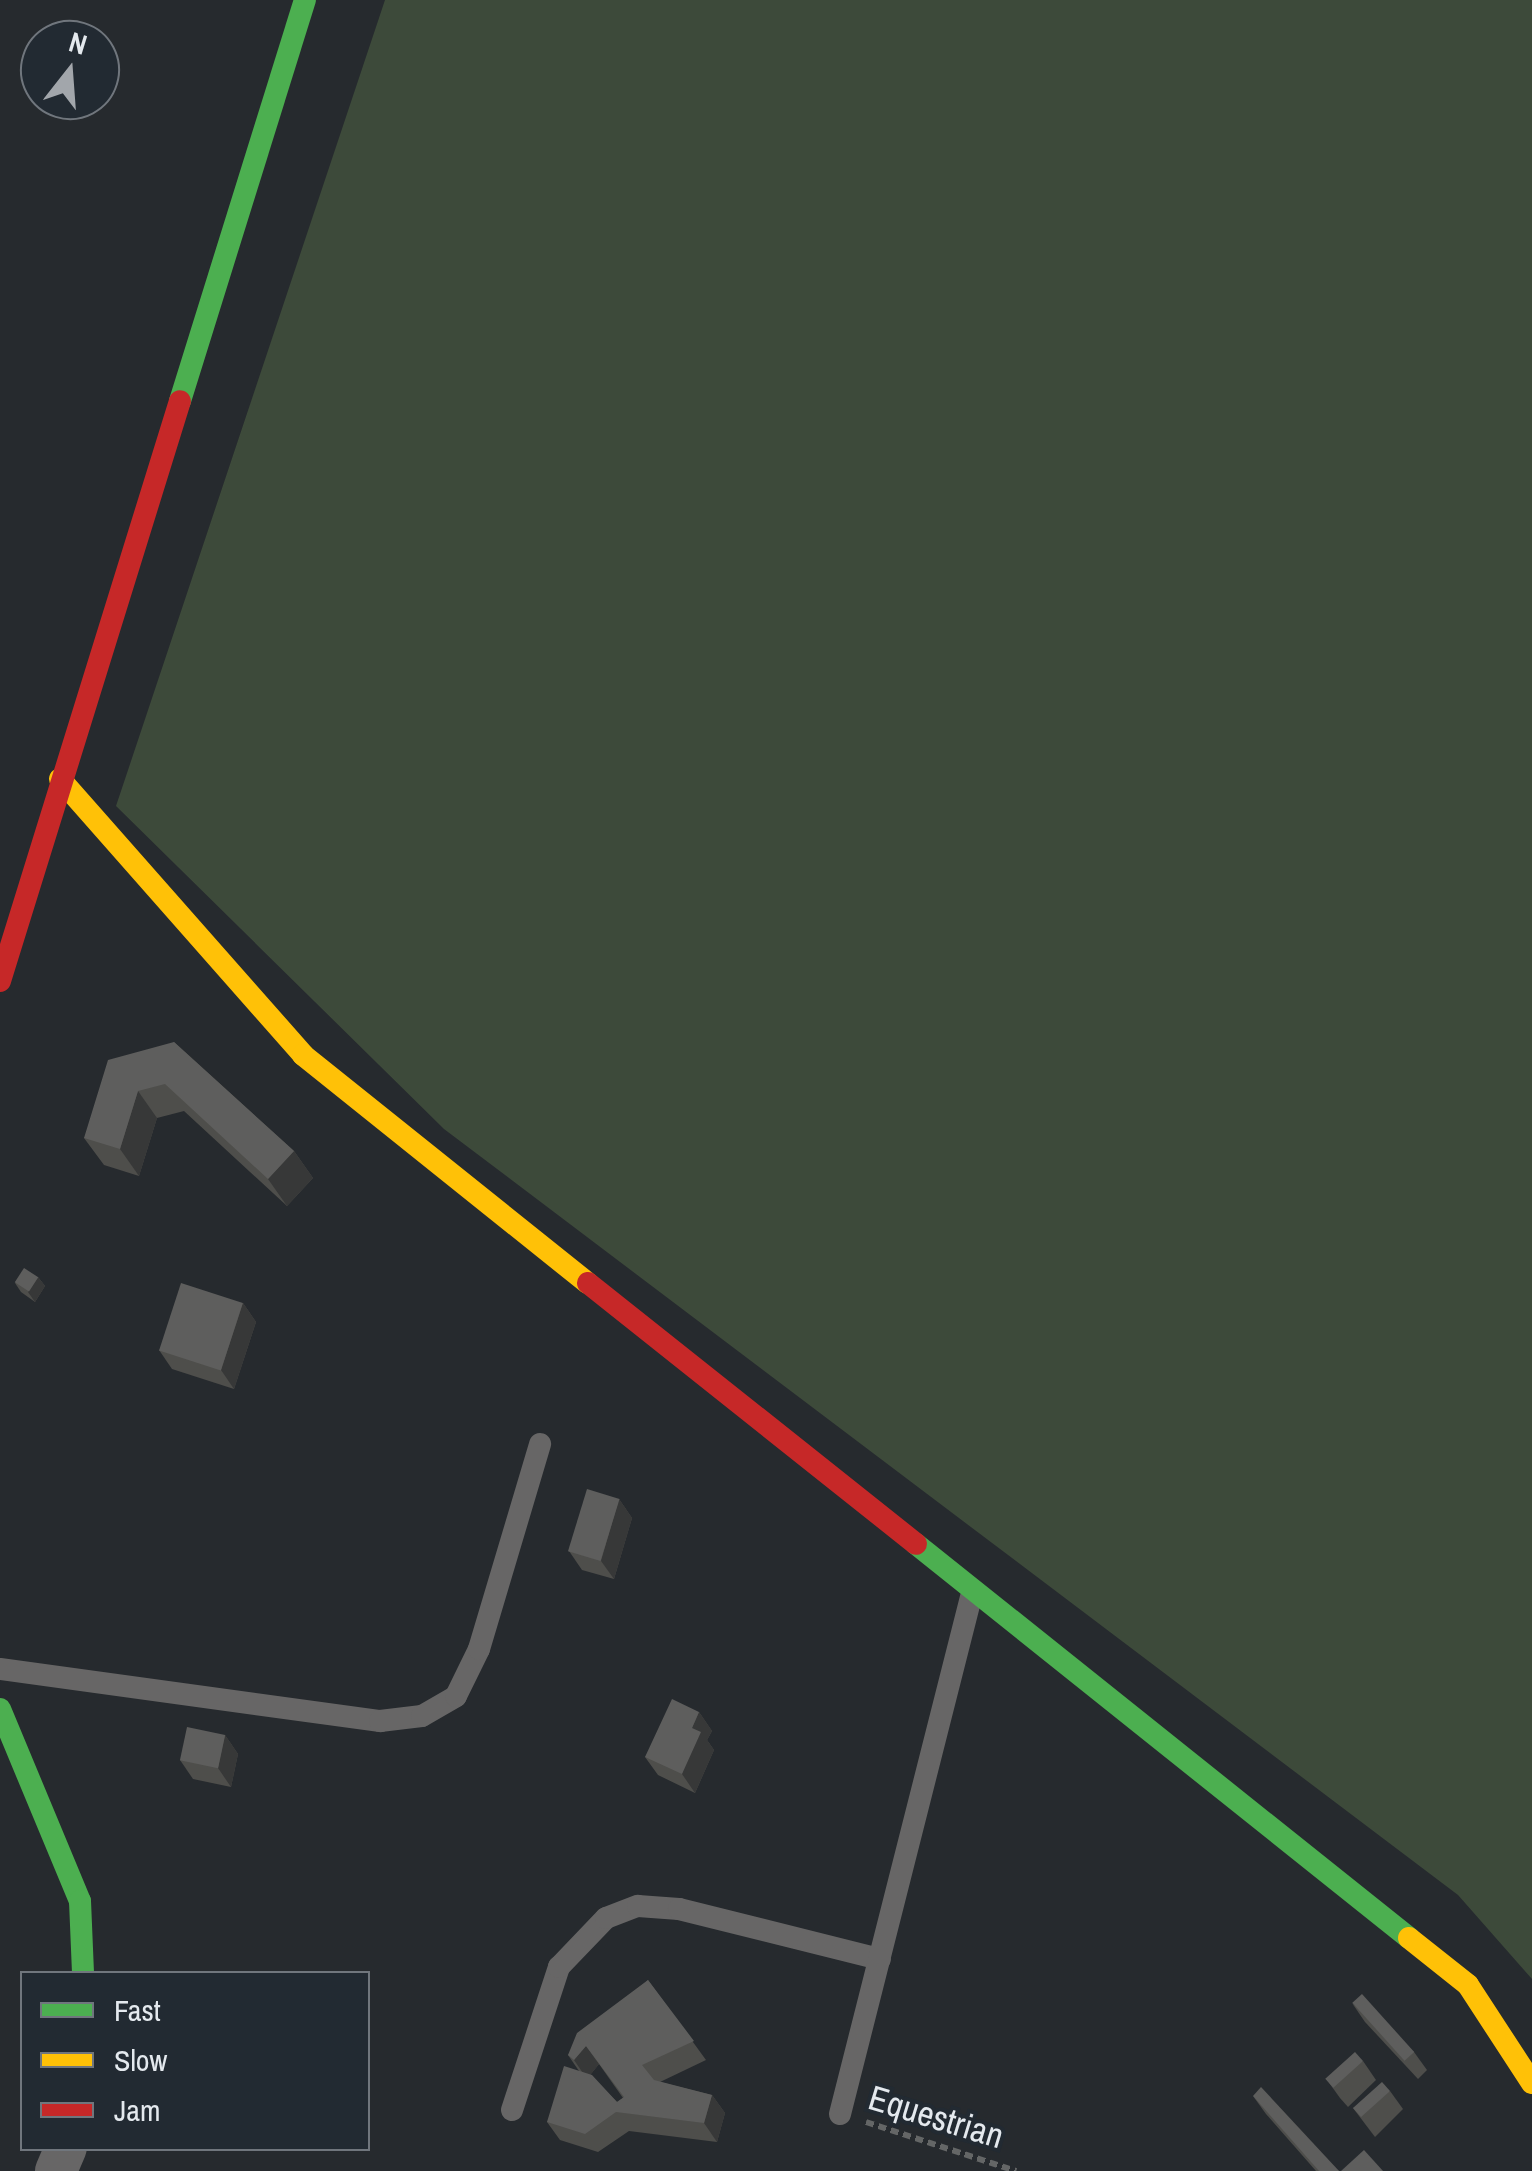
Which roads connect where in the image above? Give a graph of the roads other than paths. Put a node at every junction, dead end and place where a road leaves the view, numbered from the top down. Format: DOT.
graph roads {
  1 [pos="304,0"];
  2 [pos="60,779"];
  3 [pos="0,980"];
  4 [pos="540,1444"];
  5 [pos="974,1584"];
  6 [pos="0,1669"];
  7 [pos="0,1709"];
  8 [pos="880,1959"];
  9 [pos="83,1971"];
  10 [pos="1532,2083"];
  11 [pos="512,2110"];
  12 [pos="840,2114"];
  1 -- 2 [label="street"];
  2 -- 3 [label="street"];
  2 -- 5 [label="street"];
  4 -- 6 [label="lane"];
  5 -- 8 [label="lane"];
  5 -- 10 [label="street"];
  7 -- 9 [label="street"];
  8 -- 11 [label="lane"];
  8 -- 12 [label="lane"];
}
